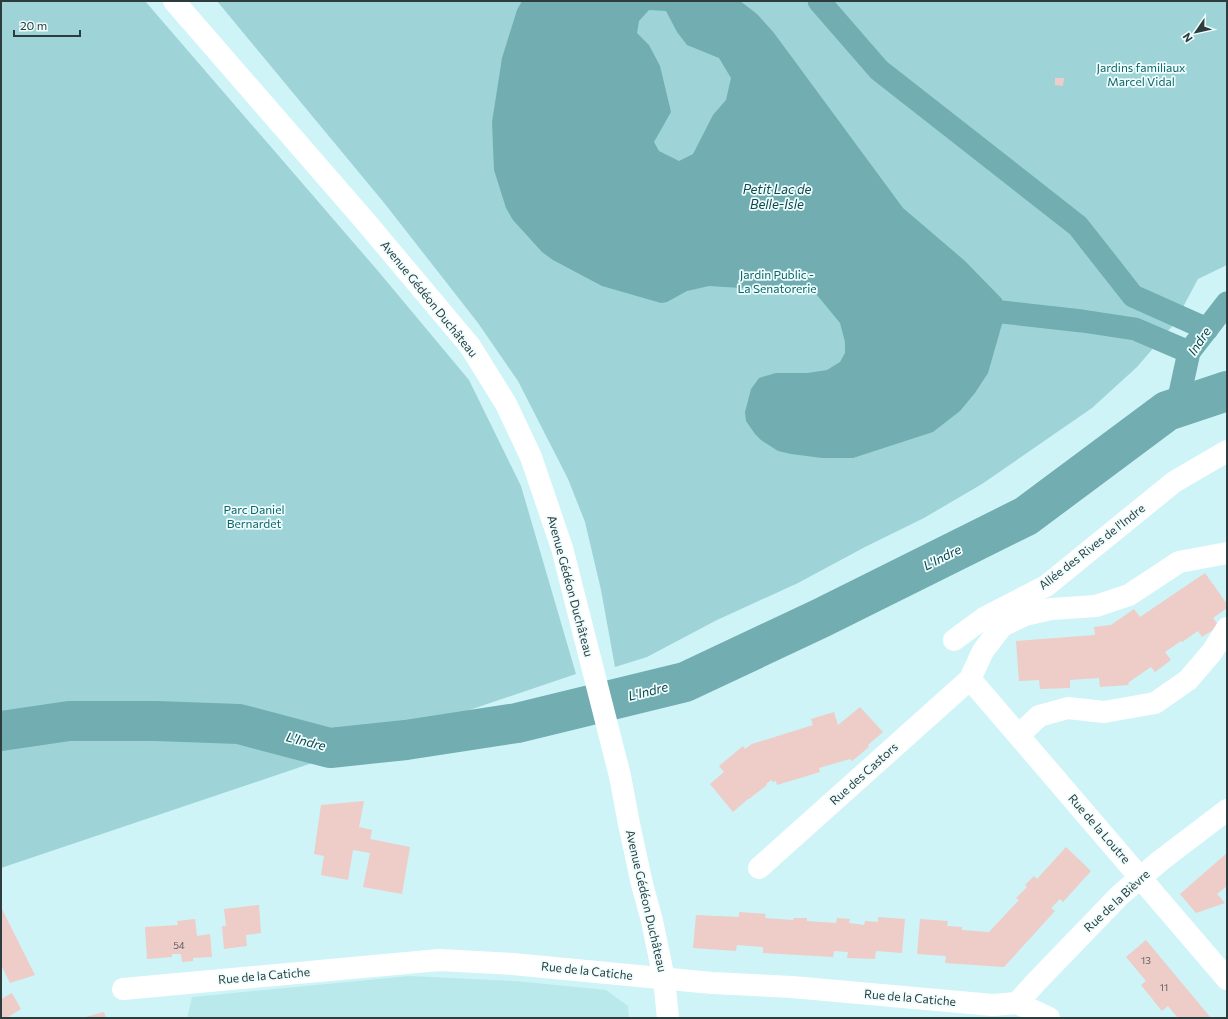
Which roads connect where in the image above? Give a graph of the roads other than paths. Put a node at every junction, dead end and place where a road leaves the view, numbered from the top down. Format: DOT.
graph roads {
  1 [pos="174,1"];
  2 [pos="1227,451"];
  3 [pos="1227,553"];
  4 [pos="1227,628"];
  5 [pos="954,640"];
  6 [pos="970,679"];
  7 [pos="1019,735"];
  8 [pos="1227,810"];
  9 [pos="759,868"];
  10 [pos="1141,878"];
  11 [pos="664,979"];
  12 [pos="1227,979"];
  13 [pos="123,989"];
  14 [pos="1017,1003"];
  15 [pos="668,1018"];
  16 [pos="1048,1018"];
  1 -- 11 [label="street, Avenue Gédéon Duchâteau"];
  2 -- 5 [label="street, Allée des Rives de l'Indre"];
  3 -- 6 [label="street"];
  4 -- 7 [label="street"];
  6 -- 7 [label="street, Rue de la Loutre"];
  6 -- 9 [label="street, Rue des Castors"];
  7 -- 10 [label="street, Rue de la Loutre"];
  8 -- 10 [label="street, Rue de la Bièvre"];
  10 -- 12 [label="street, Rue de la Loutre"];
  10 -- 14 [label="street, Rue de la Bièvre"];
  11 -- 13 [label="street, Rue de la Catiche"];
  11 -- 14 [label="street, Rue de la Catiche"];
  11 -- 15 [label="street, Avenue Gédéon Duchâteau"];
  14 -- 16 [label="street"];
}
